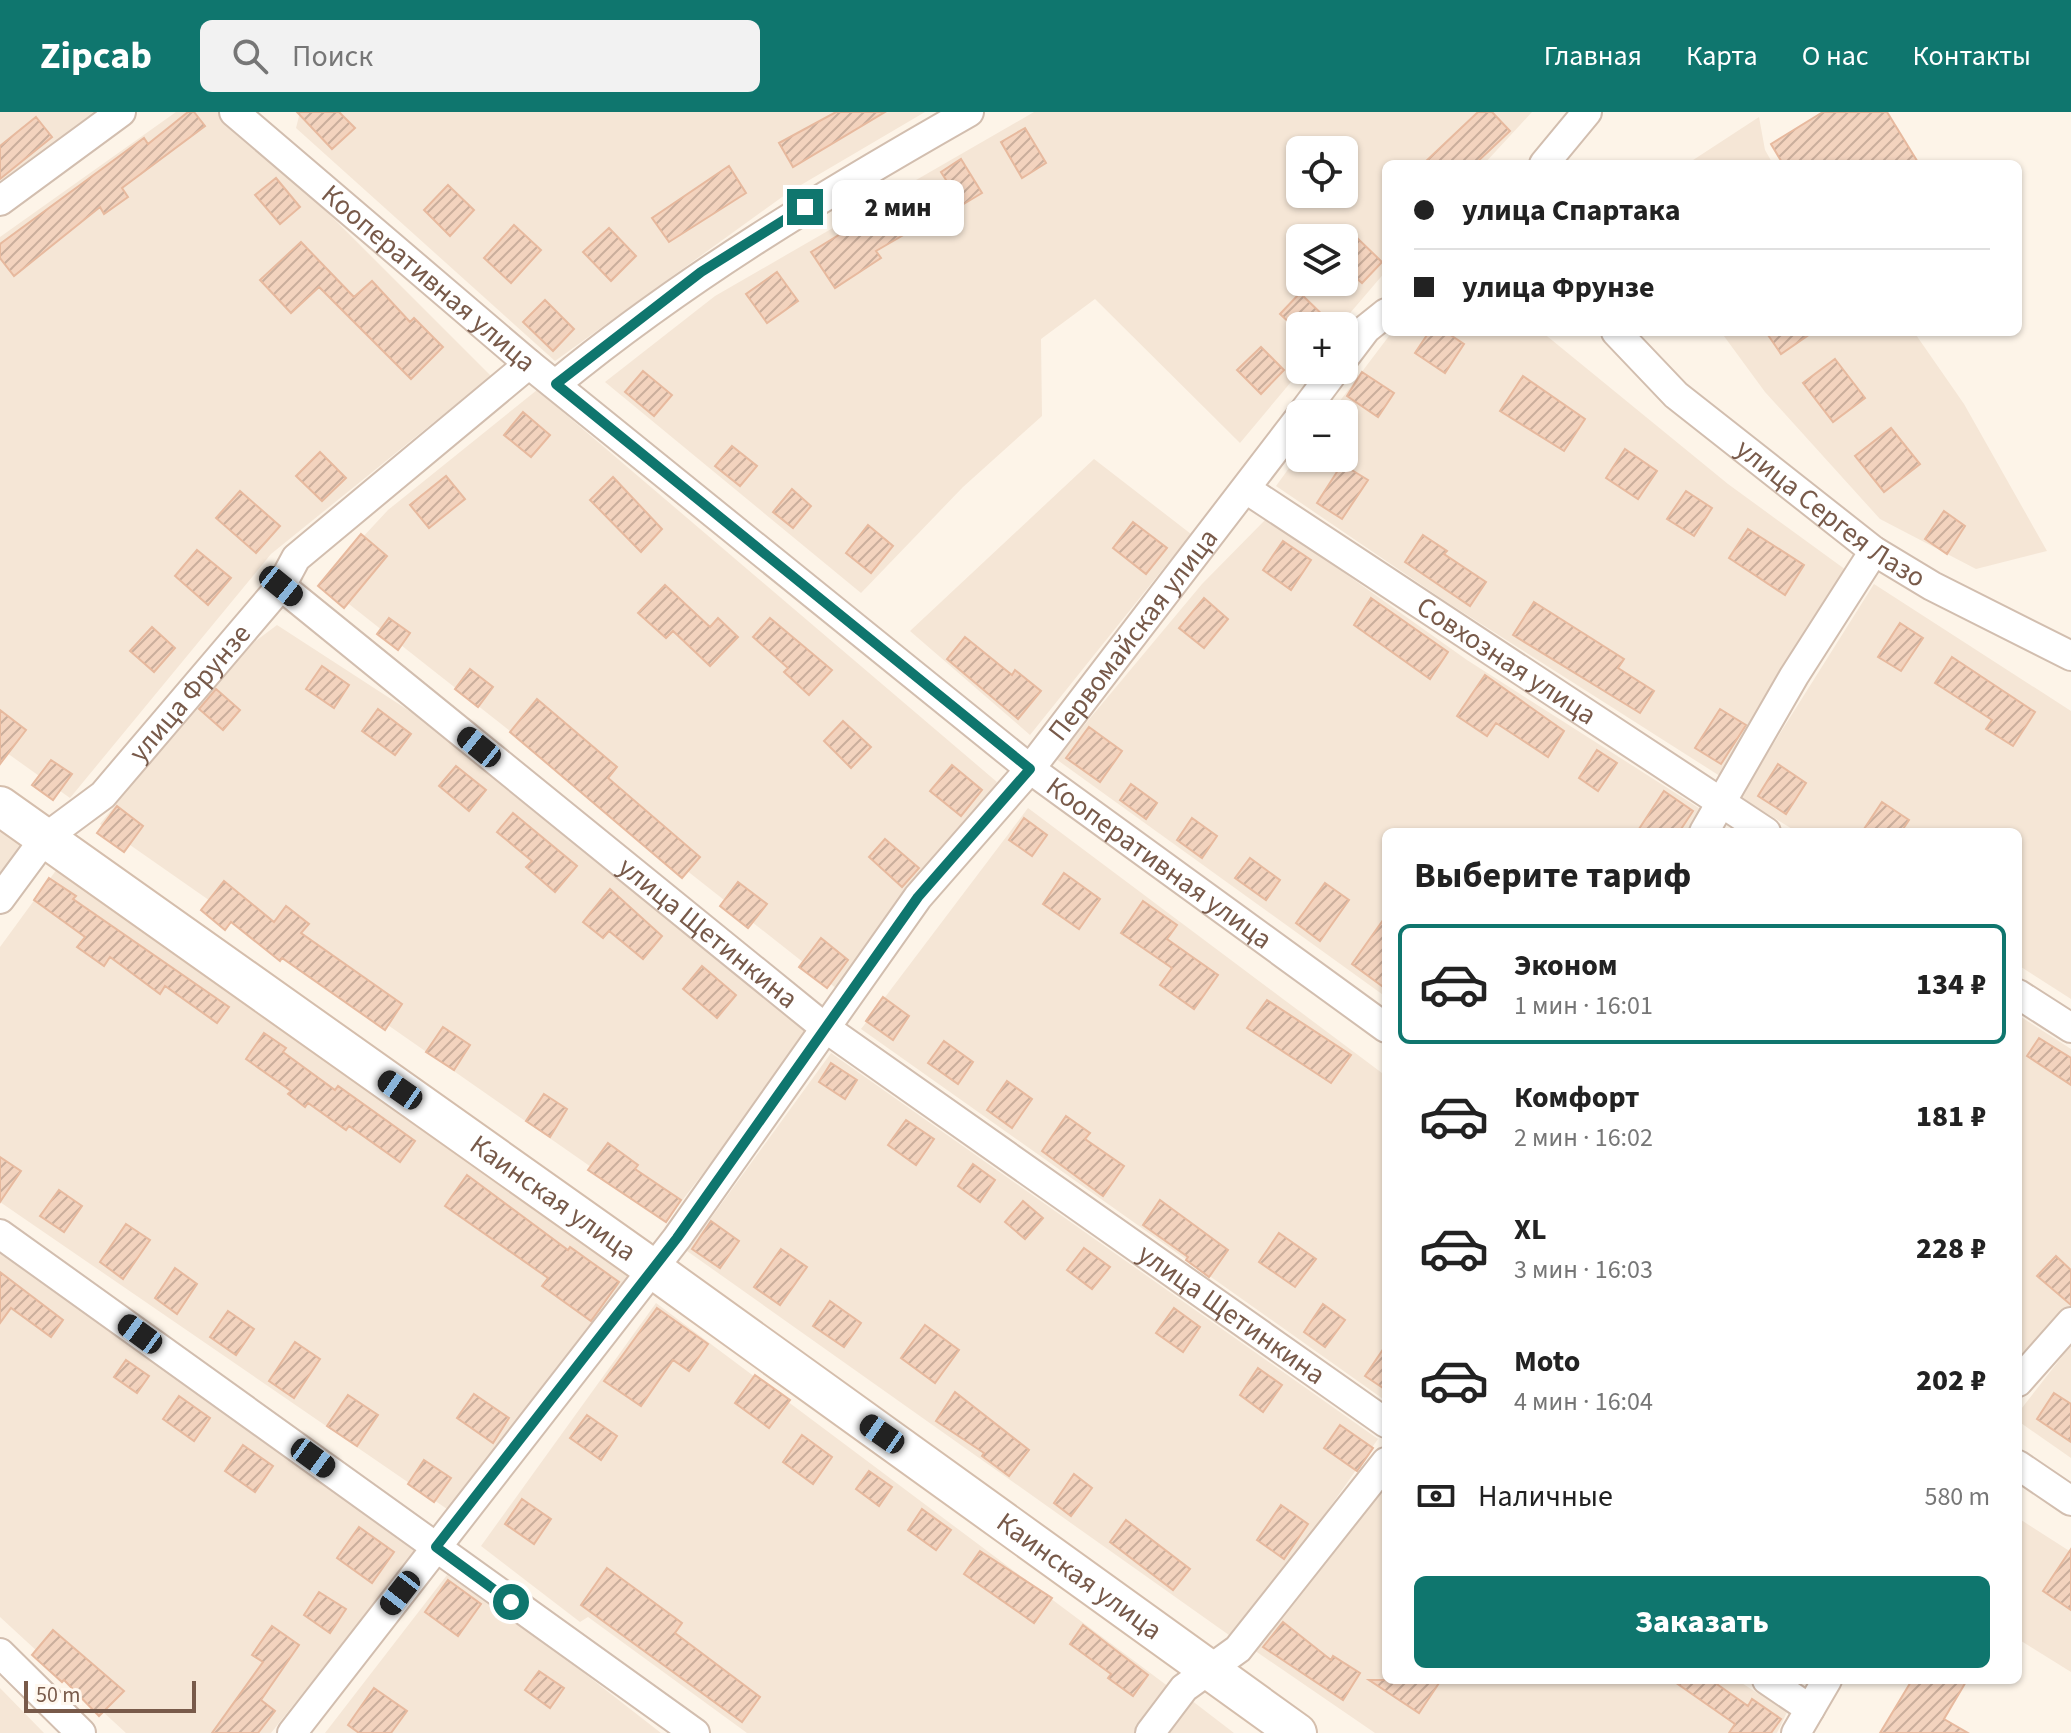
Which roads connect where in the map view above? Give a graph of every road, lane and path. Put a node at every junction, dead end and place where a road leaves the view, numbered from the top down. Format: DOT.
graph roads {
  1 [pos="121,112"];
  2 [pos="234,112"];
  3 [pos="969,112"];
  4 [pos="1587,112"];
  5 [pos="1547,160"];
  6 [pos="0,201"];
  7 [pos="1382,316"];
  8 [pos="1620,336"];
  9 [pos="1358,340"];
  10 [pos="529,364"];
  11 [pos="556,384"];
  12 [pos="1324,384"];
  13 [pos="1312,400"];
  14 [pos="1286,435"];
  15 [pos="1246,489"];
  16 [pos="1874,551"];
  17 [pos="281,586"];
  18 [pos="2071,656"];
  19 [pos="1030,769"];
  20 [pos="1722,803"];
  21 [pos="0,806"];
  22 [pos="1706,828"];
  23 [pos="1760,828"];
  24 [pos="45,838"];
  25 [pos="0,899"];
  26 [pos="2022,997"];
  27 [pos="1382,1025"];
  28 [pos="824,1027"];
  29 [pos="2071,1028"];
  30 [pos="0,1234"];
  31 [pos="653,1269"];
  32 [pos="2071,1322"];
  33 [pos="2022,1377"];
  34 [pos="1382,1420"];
  35 [pos="1382,1467"];
  36 [pos="2022,1468"];
  37 [pos="2071,1501"];
  38 [pos="436,1547"];
  39 [pos="0,1653"];
  40 [pos="1212,1671"];
  41 [pos="1771,1684"];
  42 [pos="1825,1684"];
  43 [pos="1803,1721"];
  44 [pos="81,1733"];
  45 [pos="292,1733"];
  46 [pos="695,1733"];
  47 [pos="1150,1733"];
  48 [pos="1297,1733"];
  1 -- 6 [label="street"];
  2 -- 10 [label="street, Кооперативная улица"];
  3 -- 11 [label="street"];
  4 -- 5 [label="street"];
  7 -- 9 [label="street"];
  8 -- 16 [label="street, улица Сергея Лазо"];
  10 -- 11 [label="street, Кооперативная улица"];
  10 -- 17 [label="street, улица Фрунзе"];
  11 -- 19 [label="street, Кооперативная улица"];
  12 -- 13 [label="street, Первомайская улица"];
  14 -- 15 [label="street, Первомайская улица"];
  15 -- 19 [label="street, Первомайская улица"];
  15 -- 20 [label="street, Совхозная улица"];
  16 -- 18 [label="street, улица Сергея Лазо"];
  16 -- 20 [label="street"];
  17 -- 24 [label="street, улица Фрунзе"];
  17 -- 28 [label="street, улица Щетинкина"];
  19 -- 27 [label="street, Кооперативная улица"];
  19 -- 28 [label="street, Первомайская улица"];
  20 -- 22 [label="street"];
  20 -- 23 [label="street, Совхозная улица"];
  21 -- 24 [label="main road, Каинская улица"];
  24 -- 25 [label="street, улица Фрунзе"];
  24 -- 31 [label="main road, Каинская улица"];
  26 -- 29 [label="street"];
  28 -- 31 [label="street, Первомайская улица"];
  28 -- 34 [label="street, улица Щетинкина"];
  30 -- 38 [label="street"];
  31 -- 38 [label="street, Первомайская улица"];
  31 -- 40 [label="main road, Каинская улица"];
  32 -- 33 [label="street"];
  35 -- 40 [label="street"];
  36 -- 37 [label="street"];
  38 -- 45 [label="street, Первомайская улица"];
  38 -- 46 [label="street"];
  39 -- 44 [label="street"];
  40 -- 47 [label="street"];
  40 -- 48 [label="main road, Каинская улица"];
  41 -- 43 [label="street"];
  42 -- 43 [label="street"];
}
